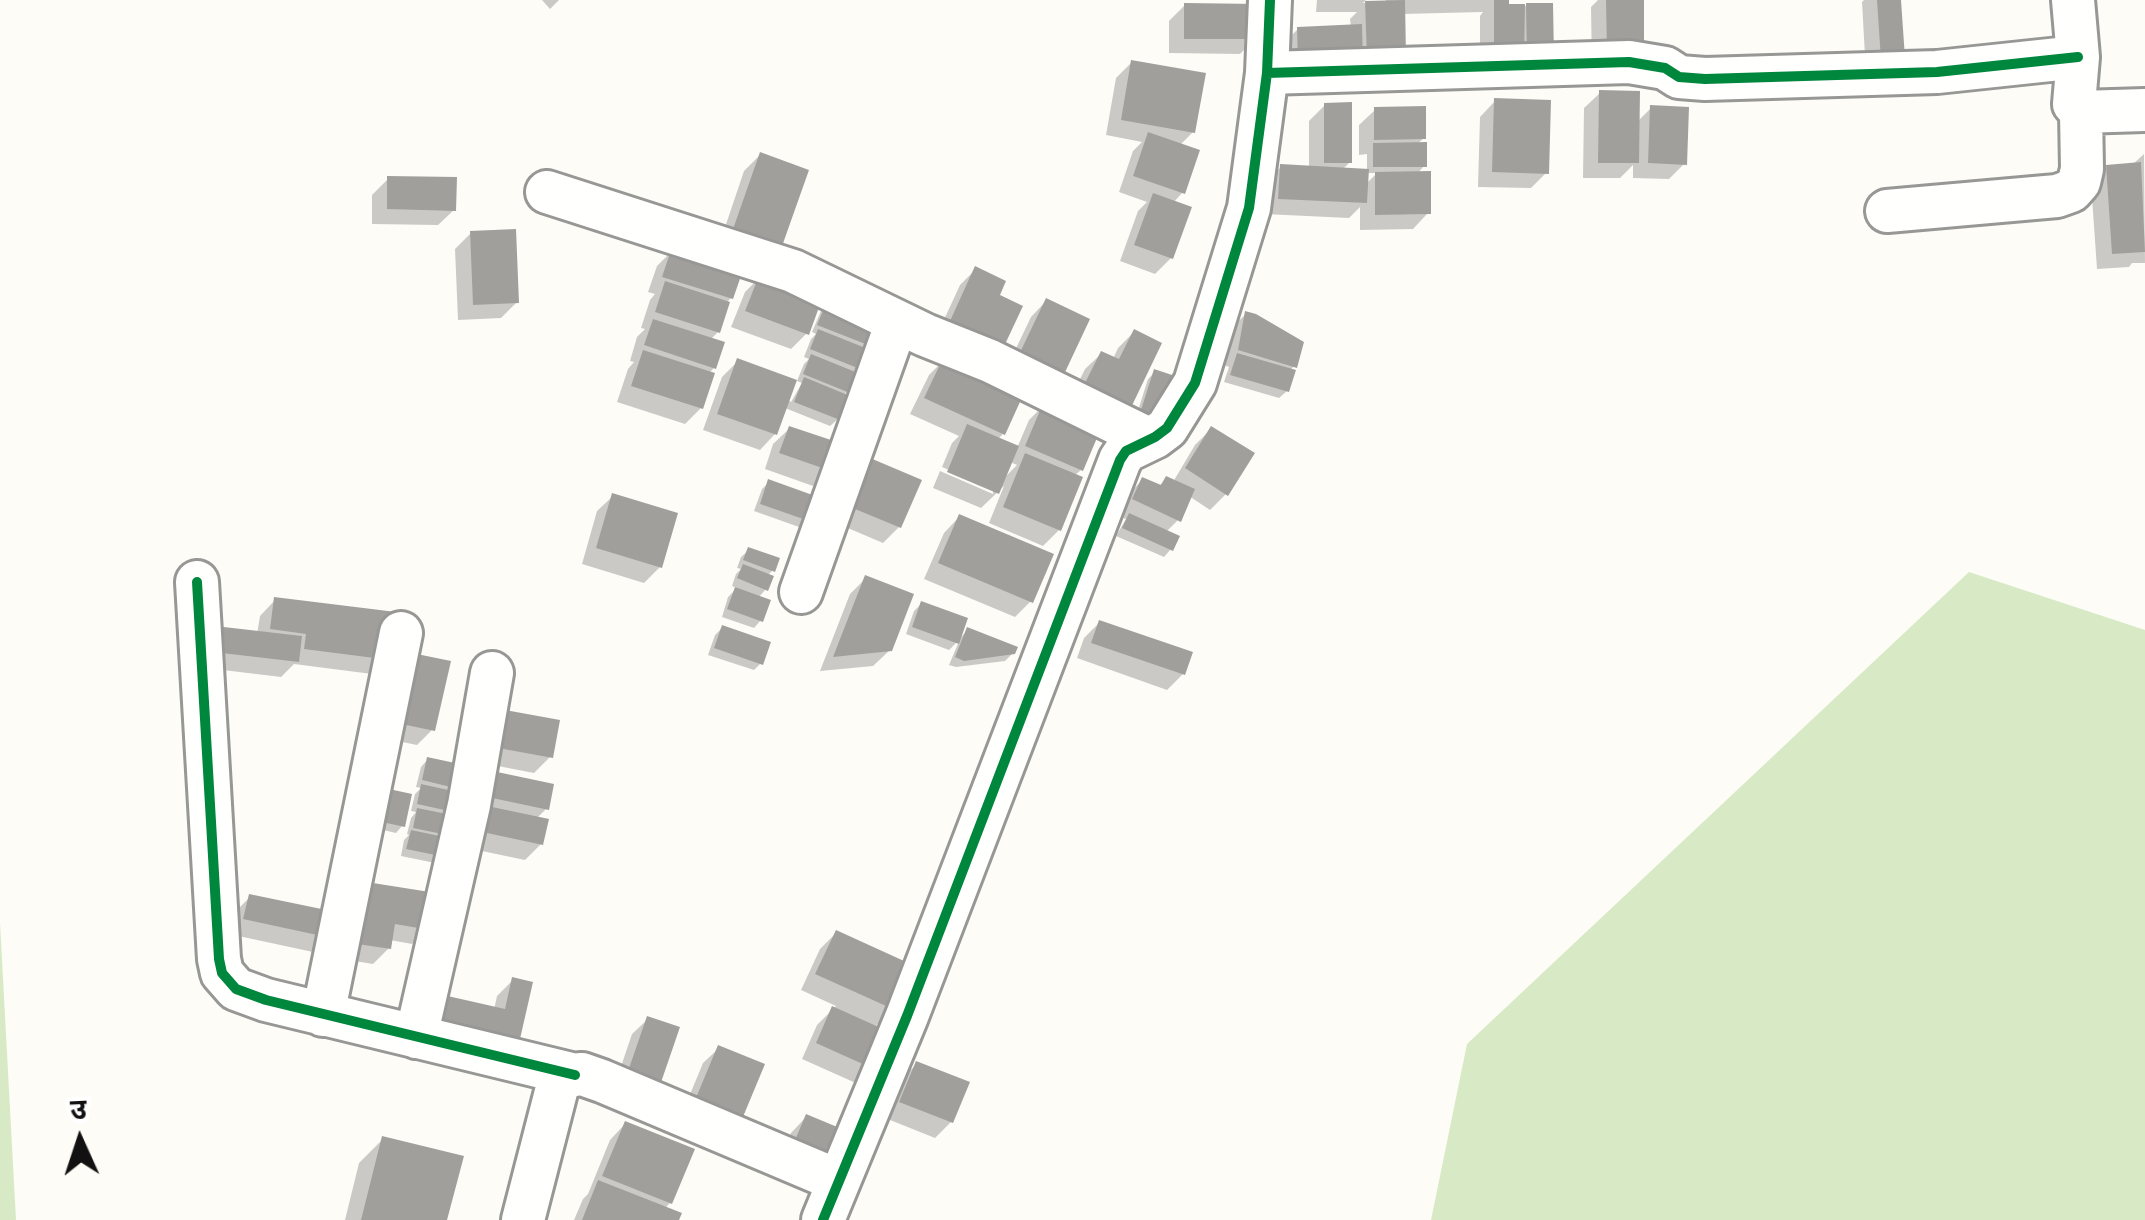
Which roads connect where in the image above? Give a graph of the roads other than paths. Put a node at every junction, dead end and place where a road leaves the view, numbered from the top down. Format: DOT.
graph roads {
  1 [pos="1270,0"];
  2 [pos="2074,0"];
  3 [pos="2078,57"];
  4 [pos="1267,74"];
  5 [pos="2145,110"];
  6 [pos="2081,112"];
  7 [pos="547,192"];
  8 [pos="1887,211"];
  9 [pos="897,322"];
  10 [pos="1150,439"];
  11 [pos="197,582"];
  12 [pos="801,592"];
  13 [pos="402,633"];
  14 [pos="492,674"];
  15 [pos="323,1015"];
  16 [pos="416,1037"];
  17 [pos="576,1075"];
  18 [pos="839,1180"];
  19 [pos="522,1220"];
  20 [pos="823,1220"];
  1 -- 4 [label="street"];
  2 -- 3 [label="street"];
  3 -- 4 [label="street"];
  3 -- 6 [label="street"];
  4 -- 10 [label="street"];
  5 -- 6 [label="street"];
  6 -- 8 [label="street"];
  7 -- 9 [label="street"];
  9 -- 10 [label="street"];
  9 -- 12 [label="street"];
  10 -- 18 [label="street"];
  11 -- 15 [label="street"];
  13 -- 15 [label="street"];
  14 -- 16 [label="street"];
  15 -- 16 [label="street"];
  16 -- 17 [label="street"];
  17 -- 18 [label="street"];
  17 -- 19 [label="street"];
  18 -- 20 [label="street"];
}
